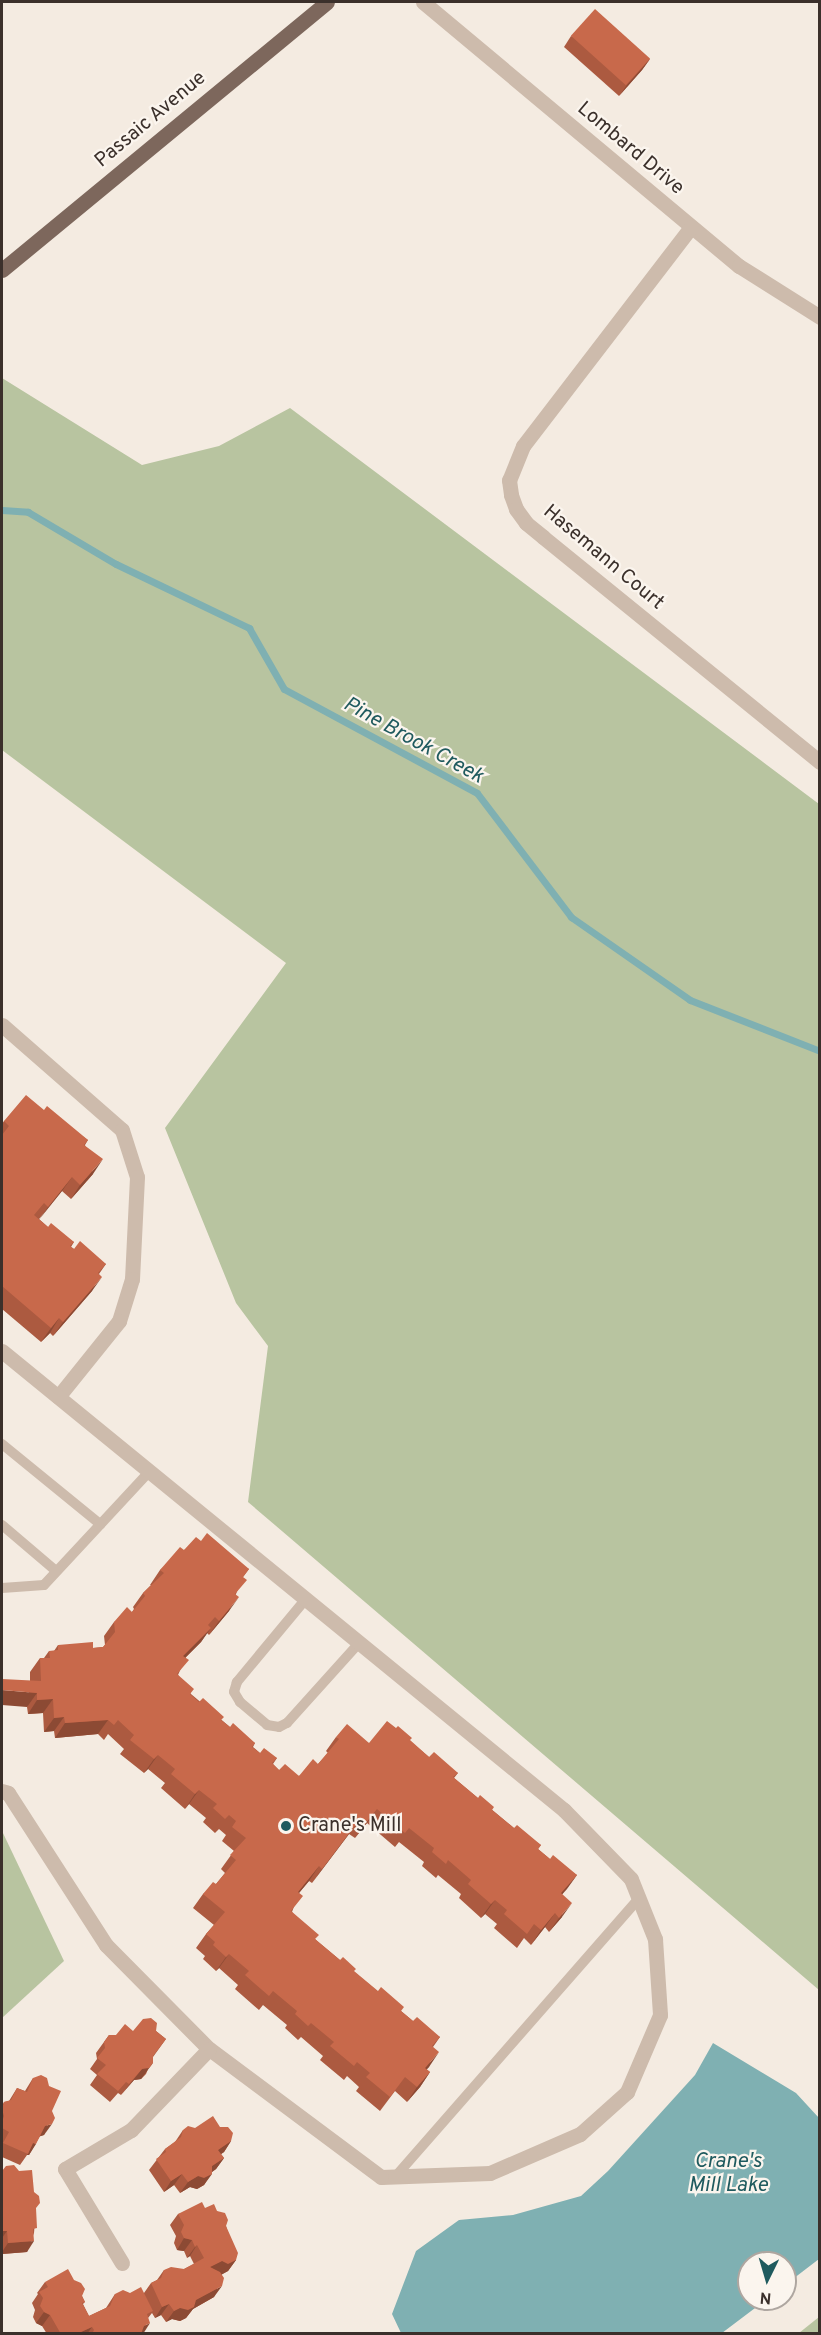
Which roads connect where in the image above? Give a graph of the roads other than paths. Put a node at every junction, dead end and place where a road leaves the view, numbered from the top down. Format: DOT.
graph roads {
  1 [pos="327,2"];
  2 [pos="423,2"];
  3 [pos="691,227"];
  4 [pos="2,270"];
  5 [pos="819,317"];
  6 [pos="819,762"];
  7 [pos="2,1025"];
  8 [pos="2,1351"];
  9 [pos="58,1397"];
  10 [pos="2,1444"];
  11 [pos="149,1472"];
  12 [pos="100,1524"];
  13 [pos="2,1525"];
  14 [pos="56,1571"];
  15 [pos="2,1588"];
  16 [pos="306,1600"];
  17 [pos="359,1643"];
  18 [pos="2,1791"];
  19 [pos="639,1898"];
  20 [pos="209,2049"];
  21 [pos="395,2177"];
  22 [pos="122,2263"];
  1 -- 4 [label="main road, Passaic Avenue"];
  2 -- 3 [label="street, Lombard Drive"];
  3 -- 5 [label="street, Lombard Drive"];
  3 -- 6 [label="street, Hasemann Court"];
  7 -- 9 [label="street"];
  8 -- 9 [label="street"];
  9 -- 11 [label="street"];
  10 -- 12 [label="lane"];
  11 -- 12 [label="lane"];
  11 -- 16 [label="street"];
  12 -- 14 [label="lane"];
  13 -- 14 [label="lane"];
  14 -- 15 [label="lane"];
  16 -- 17 [label="street"];
  16 -- 17 [label="lane"];
  17 -- 19 [label="street"];
  18 -- 20 [label="street"];
  19 -- 21 [label="lane"];
  19 -- 21 [label="street"];
  20 -- 21 [label="street"];
  20 -- 22 [label="street"];
}
